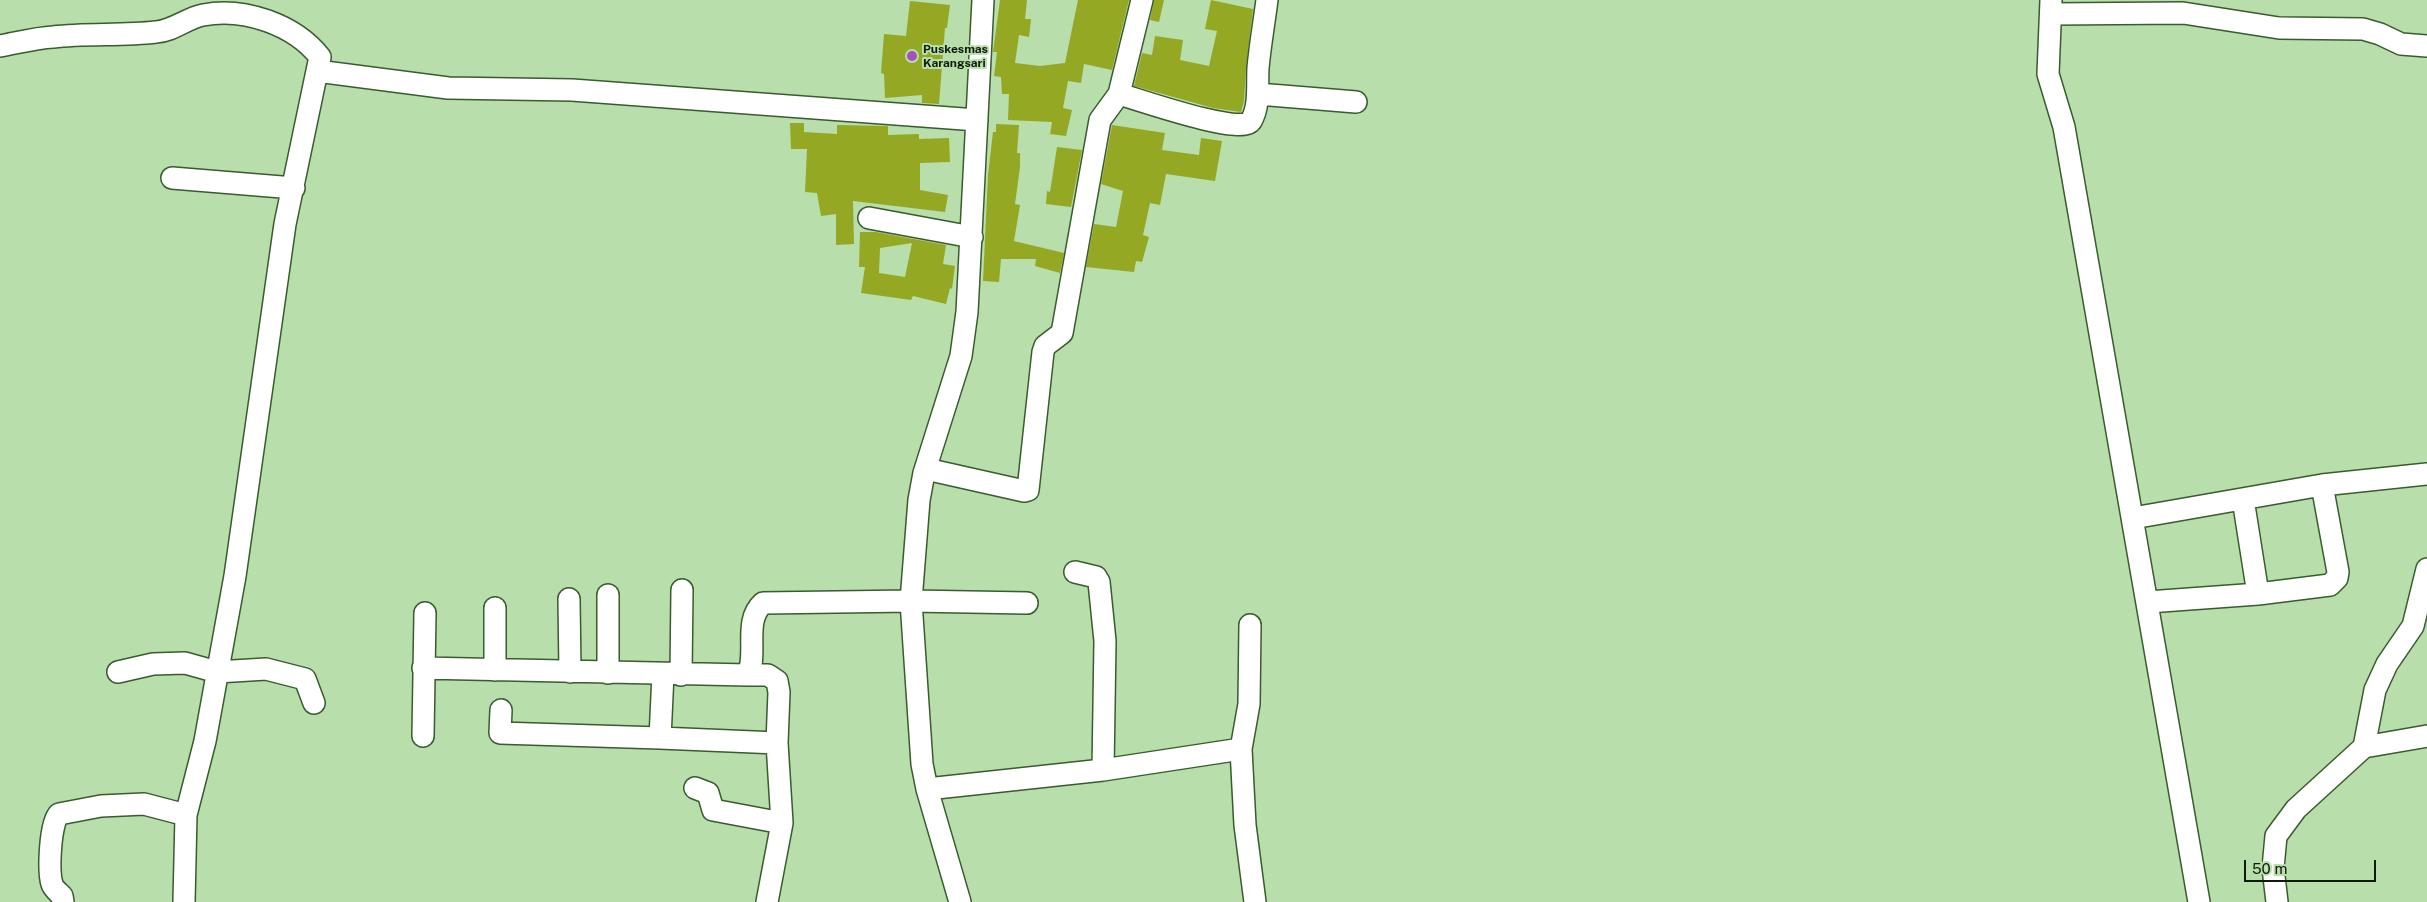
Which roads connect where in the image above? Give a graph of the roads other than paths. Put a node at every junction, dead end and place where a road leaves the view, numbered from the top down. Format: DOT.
graph roads {
  1 [pos="983,0"];
  2 [pos="1142,0"];
  3 [pos="1267,0"];
  4 [pos="2051,7"];
  5 [pos="0,46"];
  6 [pos="2427,46"];
  7 [pos="317,71"];
  8 [pos="1119,94"];
  9 [pos="1258,94"];
  10 [pos="1356,102"];
  11 [pos="977,120"];
  12 [pos="172,178"];
  13 [pos="294,188"];
  14 [pos="869,218"];
  15 [pos="972,237"];
  16 [pos="926,469"];
  17 [pos="2427,474"];
  18 [pos="2322,486"];
  19 [pos="2243,499"];
  20 [pos="2133,518"];
  21 [pos="2427,569"];
  22 [pos="1074,572"];
  23 [pos="682,590"];
  24 [pos="2258,594"];
  25 [pos="608,596"];
  26 [pos="569,599"];
  27 [pos="912,601"];
  28 [pos="2148,602"];
  29 [pos="1027,603"];
  30 [pos="495,608"];
  31 [pos="425,613"];
  32 [pos="2420,624"];
  33 [pos="1250,625"];
  34 [pos="423,668"];
  35 [pos="495,670"];
  36 [pos="118,672"];
  37 [pos="217,672"];
  38 [pos="570,672"];
  39 [pos="608,673"];
  40 [pos="672,675"];
  41 [pos="748,675"];
  42 [pos="314,703"];
  43 [pos="501,710"];
  44 [pos="423,736"];
  45 [pos="2427,736"];
  46 [pos="660,738"];
  47 [pos="776,743"];
  48 [pos="2364,747"];
  49 [pos="1241,749"];
  50 [pos="1103,770"];
  51 [pos="695,788"];
  52 [pos="927,789"];
  53 [pos="186,815"];
  54 [pos="782,823"];
  55 [pos="63,902"];
  56 [pos="184,902"];
  57 [pos="767,902"];
  58 [pos="960,902"];
  59 [pos="1255,902"];
  60 [pos="2199,902"];
  61 [pos="2277,902"];
  1 -- 11 [label="street"];
  2 -- 8 [label="street"];
  3 -- 9 [label="street"];
  4 -- 6 [label="street"];
  4 -- 20 [label="street"];
  5 -- 7 [label="street"];
  7 -- 11 [label="street"];
  7 -- 13 [label="street"];
  8 -- 9 [label="street"];
  8 -- 16 [label="street"];
  9 -- 10 [label="street"];
  11 -- 15 [label="street"];
  12 -- 13 [label="street"];
  13 -- 37 [label="street"];
  14 -- 15 [label="street"];
  15 -- 16 [label="street"];
  16 -- 27 [label="street"];
  17 -- 18 [label="street"];
  18 -- 19 [label="street"];
  18 -- 24 [label="street"];
  19 -- 20 [label="street"];
  19 -- 24 [label="street"];
  20 -- 28 [label="street"];
  21 -- 32 [label="street"];
  22 -- 50 [label="street"];
  23 -- 40 [label="street"];
  24 -- 28 [label="street"];
  25 -- 39 [label="street"];
  26 -- 38 [label="street"];
  27 -- 29 [label="street"];
  27 -- 41 [label="street"];
  27 -- 52 [label="street"];
  28 -- 60 [label="street"];
  30 -- 35 [label="street"];
  31 -- 34 [label="street"];
  32 -- 48 [label="street"];
  33 -- 49 [label="street"];
  34 -- 35 [label="street"];
  34 -- 44 [label="street"];
  35 -- 38 [label="street"];
  36 -- 37 [label="street"];
  37 -- 42 [label="street"];
  37 -- 53 [label="street"];
  38 -- 39 [label="street"];
  39 -- 40 [label="street"];
  40 -- 41 [label="street"];
  40 -- 46 [label="street"];
  41 -- 47 [label="street"];
  43 -- 46 [label="street"];
  45 -- 48 [label="street"];
  46 -- 47 [label="street"];
  47 -- 54 [label="street"];
  48 -- 61 [label="street"];
  49 -- 50 [label="street"];
  49 -- 59 [label="street"];
  50 -- 52 [label="street"];
  51 -- 54 [label="street"];
  52 -- 58 [label="street"];
  53 -- 55 [label="street"];
  53 -- 56 [label="street"];
  54 -- 57 [label="street"];
}
